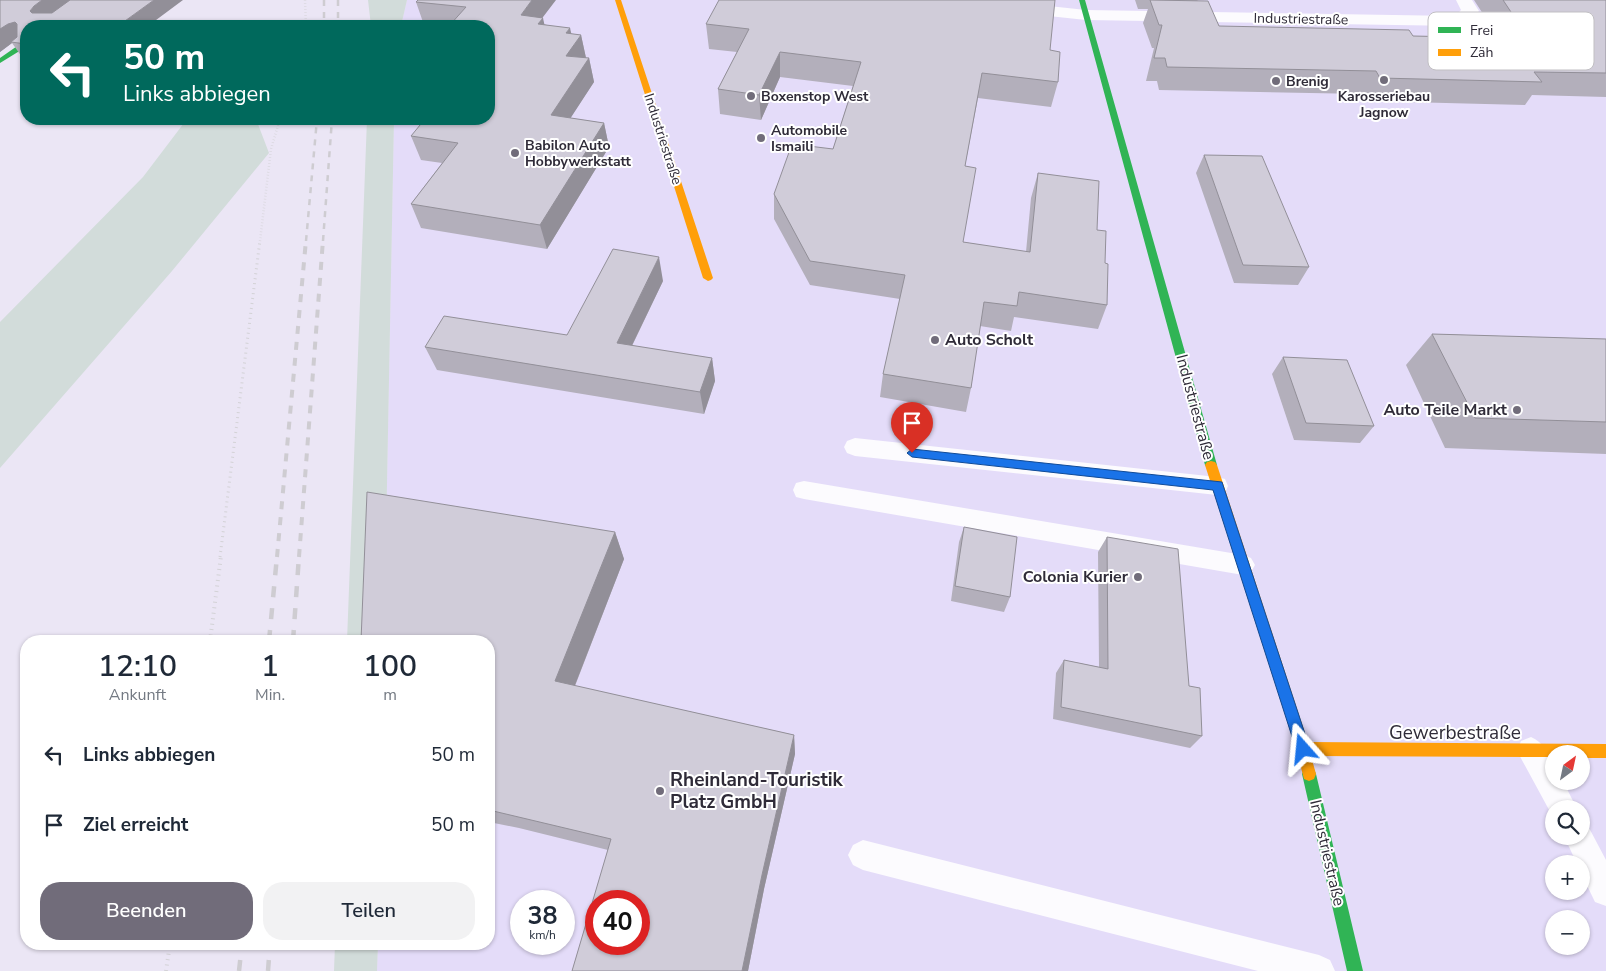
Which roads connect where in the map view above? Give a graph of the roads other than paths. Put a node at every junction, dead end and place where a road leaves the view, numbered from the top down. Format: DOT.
graph roads {
  1 [pos="618,0"];
  2 [pos="946,0"];
  3 [pos="1464,0"];
  4 [pos="1084,8"];
  5 [pos="1469,12"];
  6 [pos="1428,20"];
  7 [pos="20,48"];
  8 [pos="0,61"];
  9 [pos="708,278"];
  10 [pos="855,447"];
  11 [pos="1218,486"];
  12 [pos="804,490"];
  13 [pos="1243,564"];
  14 [pos="1303,749"];
  15 [pos="1531,751"];
  16 [pos="1606,751"];
  17 [pos="1558,800"];
  18 [pos="1583,845"];
  19 [pos="863,855"];
  20 [pos="1606,891"];
  21 [pos="1319,971"];
  22 [pos="1355,971"];
  1 -- 9 [label="street, Industriestraße"];
  2 -- 4 [label="street, Industriestraße"];
  3 -- 5 [label="street, Industriestraße"];
  4 -- 6 [label="street, Industriestraße"];
  4 -- 11 [label="street, Industriestraße"];
  7 -- 8 [label="street"];
  10 -- 11 [label="lane"];
  11 -- 13 [label="street, Industriestraße"];
  12 -- 13 [label="lane"];
  13 -- 14 [label="street, Industriestraße"];
  14 -- 15 [label="street, Gewerbestraße"];
  14 -- 22 [label="street, Industriestraße"];
  15 -- 16 [label="street, Gewerbestraße"];
  15 -- 17 [label="lane"];
  18 -- 20 [label="lane"];
  19 -- 21 [label="lane"];
}
